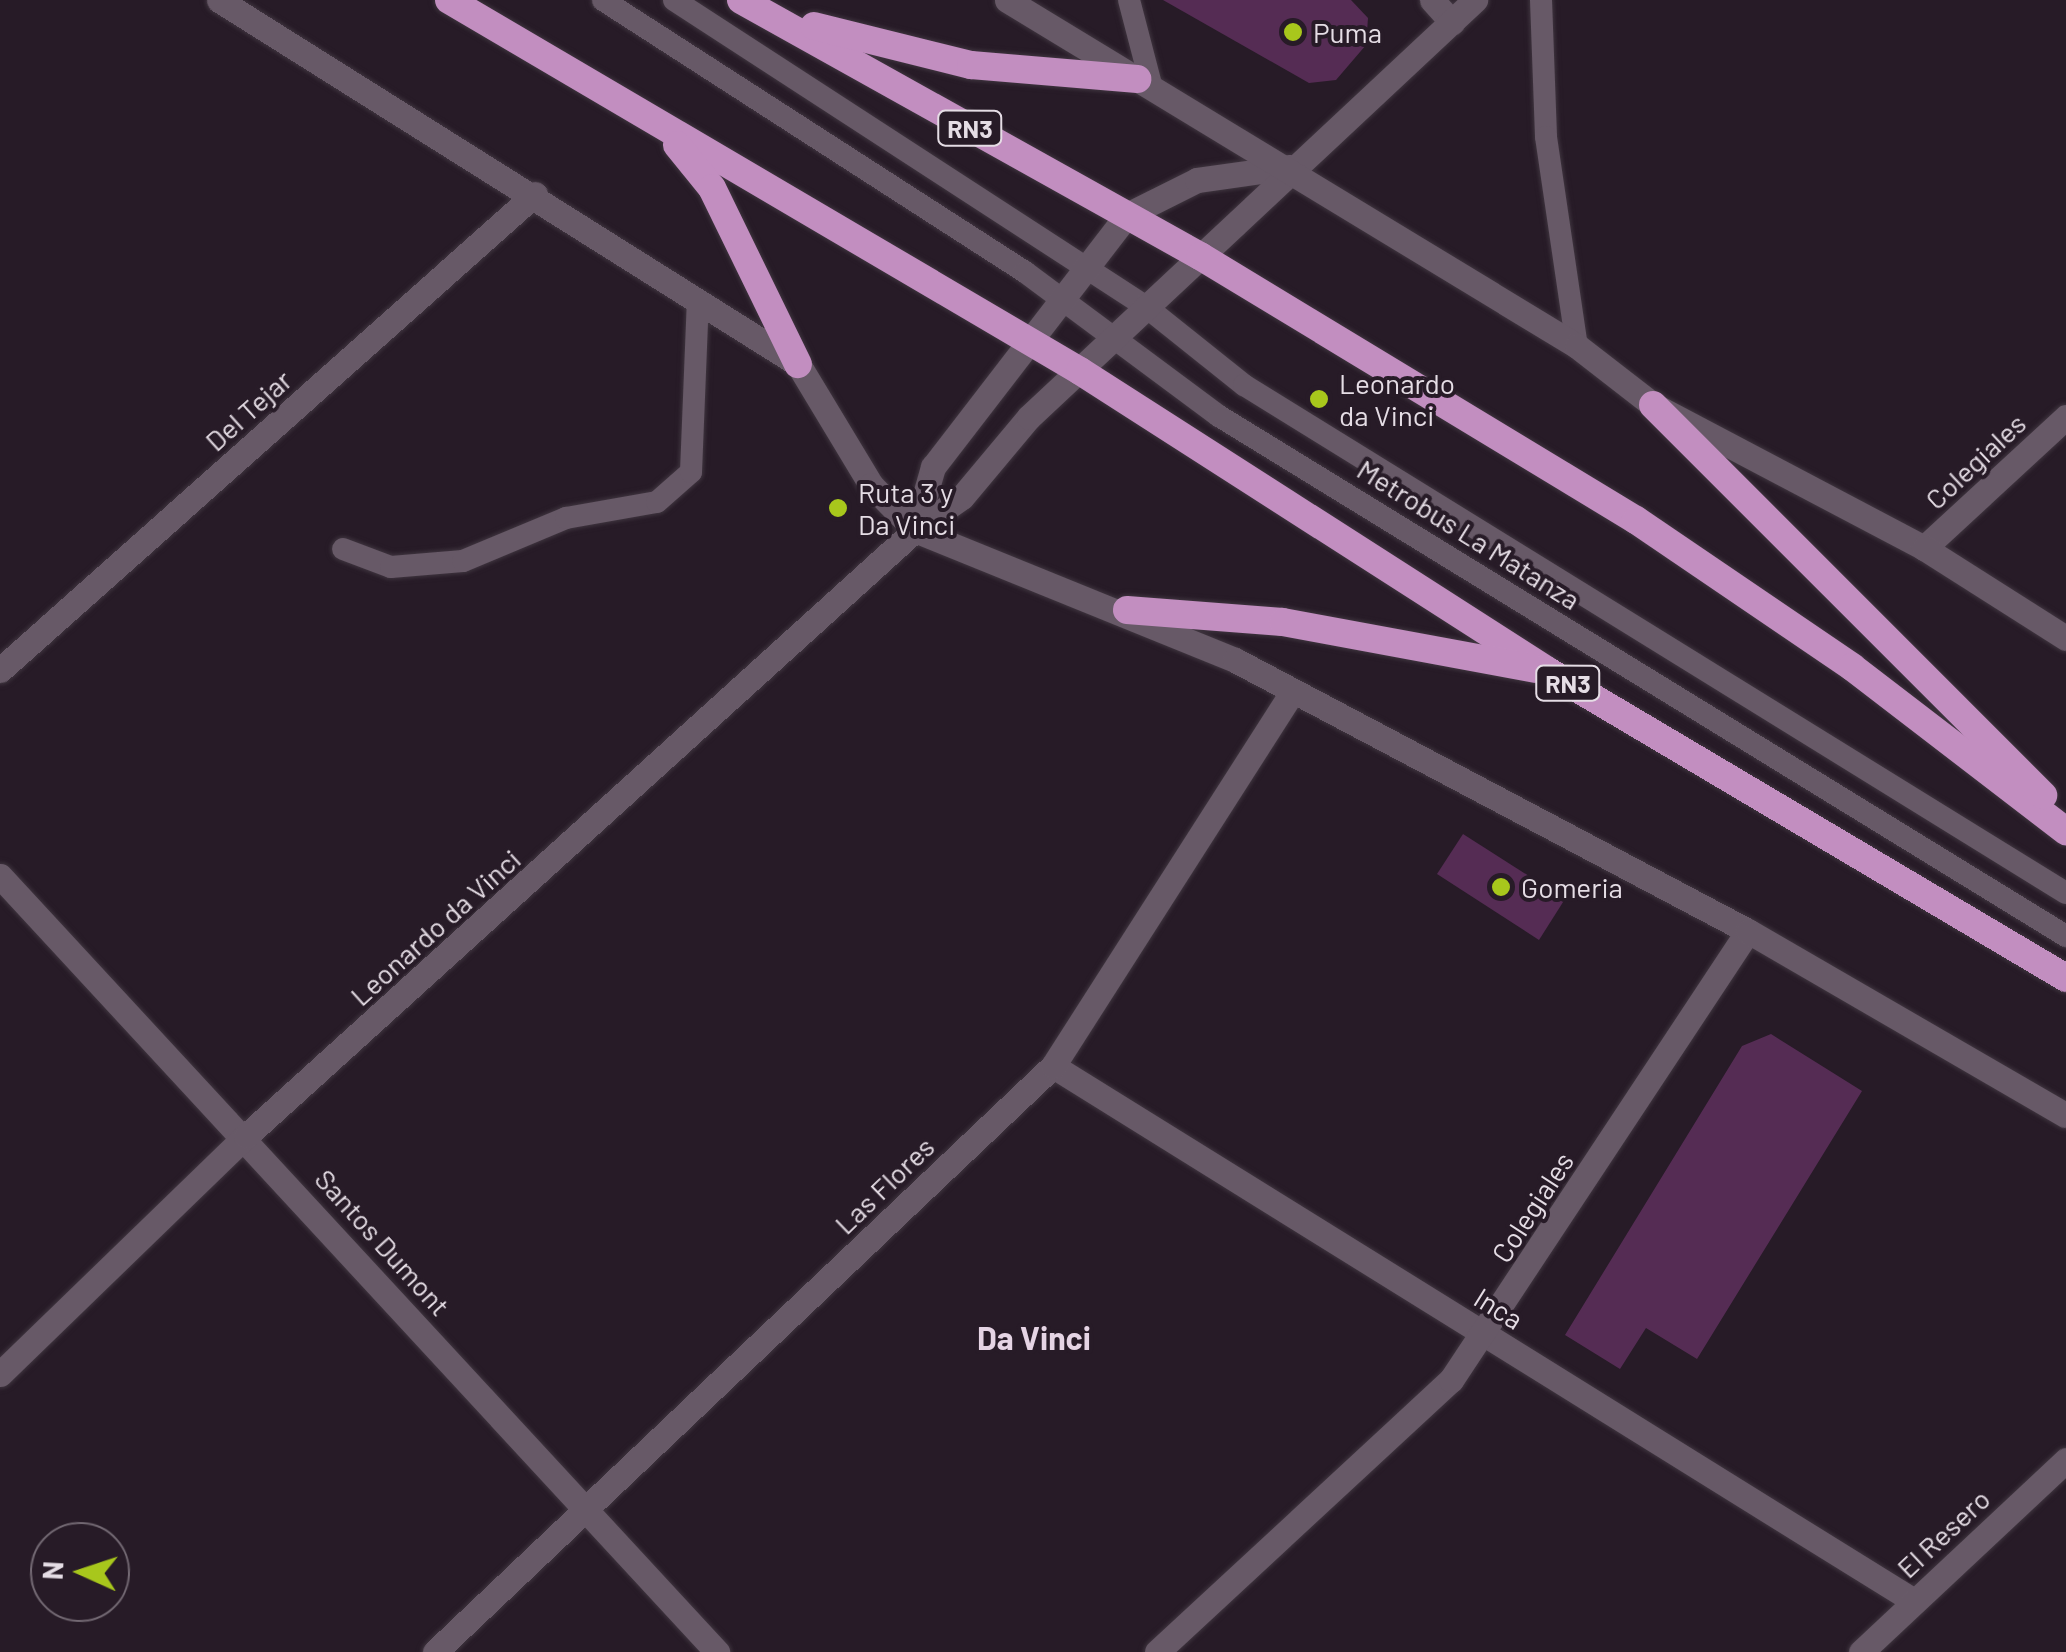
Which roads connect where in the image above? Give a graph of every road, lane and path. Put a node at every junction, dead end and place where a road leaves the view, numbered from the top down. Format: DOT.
graph roads {
  1 [pos="218,0"];
  2 [pos="449,0"];
  3 [pos="603,0"];
  4 [pos="674,0"];
  5 [pos="740,0"];
  6 [pos="749,0"];
  7 [pos="1007,0"];
  8 [pos="1129,0"];
  9 [pos="1432,0"];
  10 [pos="1475,0"];
  11 [pos="1541,0"];
  12 [pos="1452,22"];
  13 [pos="1145,83"];
  14 [pos="664,128"];
  15 [pos="1290,167"];
  16 [pos="535,194"];
  17 [pos="1127,215"];
  18 [pos="1200,256"];
  19 [pos="1082,268"];
  20 [pos="1059,297"];
  21 [pos="698,300"];
  22 [pos="1145,306"];
  23 [pos="1115,337"];
  24 [pos="1026,341"];
  25 [pos="1577,346"];
  26 [pos="798,364"];
  27 [pos="1080,370"];
  28 [pos="1652,404"];
  29 [pos="2066,417"];
  30 [pos="915,530"];
  31 [pos="1924,548"];
  32 [pos="343,549"];
  33 [pos="1127,610"];
  34 [pos="2066,638"];
  35 [pos="0,670"];
  36 [pos="1548,671"];
  37 [pos="1292,692"];
  38 [pos="2066,817"];
  39 [pos="2066,831"];
  40 [pos="0,876"];
  41 [pos="2066,893"];
  42 [pos="1748,931"];
  43 [pos="2066,936"];
  44 [pos="2066,978"];
  45 [pos="1053,1066"];
  46 [pos="2066,1115"];
  47 [pos="246,1136"];
  48 [pos="1485,1335"];
  49 [pos="0,1374"];
  50 [pos="2066,1460"];
  51 [pos="586,1510"];
  52 [pos="1914,1601"];
  53 [pos="434,1652"];
  54 [pos="717,1652"];
  55 [pos="1157,1652"];
  56 [pos="1861,1652"];
  1 -- 16 [label="street"];
  2 -- 14 [label="highway, RN3"];
  3 -- 20 [label="lane, Metrobus La Matanza"];
  4 -- 19 [label="lane, Metrobus La Matanza"];
  5 -- 17 [label="highway, RN3"];
  6 -- 13 [label="highway"];
  7 -- 13 [label="street"];
  8 -- 13 [label="lane"];
  9 -- 12 [label="street"];
  10 -- 12 [label="street, Leonardo da Vinci"];
  11 -- 25 [label="lane"];
  12 -- 15 [label="street, Leonardo da Vinci"];
  13 -- 15 [label="street"];
  14 -- 24 [label="highway, RN3"];
  14 -- 26 [label="highway"];
  15 -- 17 [label="street"];
  15 -- 18 [label="street, Leonardo da Vinci"];
  15 -- 25 [label="street"];
  16 -- 21 [label="street"];
  16 -- 35 [label="street, Del Tejar"];
  17 -- 18 [label="highway, RN3"];
  17 -- 19 [label="street"];
  18 -- 22 [label="street, Leonardo da Vinci"];
  18 -- 39 [label="highway, RN3"];
  19 -- 20 [label="street"];
  19 -- 22 [label="lane, Metrobus La Matanza"];
  20 -- 23 [label="lane, Metrobus La Matanza"];
  20 -- 24 [label="street"];
  21 -- 26 [label="street"];
  21 -- 32 [label="lane"];
  22 -- 23 [label="street, Leonardo da Vinci"];
  22 -- 41 [label="lane, Metrobus La Matanza"];
  23 -- 27 [label="street, Leonardo da Vinci"];
  23 -- 43 [label="lane, Metrobus La Matanza"];
  24 -- 27 [label="highway, RN3"];
  24 -- 30 [label="street"];
  25 -- 28 [label="street"];
  26 -- 30 [label="street"];
  27 -- 30 [label="street, Leonardo da Vinci"];
  27 -- 36 [label="highway, RN3"];
  28 -- 31 [label="street"];
  28 -- 38 [label="highway"];
  29 -- 31 [label="street, Colegiales"];
  30 -- 33 [label="street"];
  30 -- 47 [label="street, Leonardo da Vinci"];
  31 -- 34 [label="street"];
  33 -- 36 [label="highway"];
  33 -- 37 [label="street"];
  36 -- 44 [label="highway, RN3"];
  37 -- 42 [label="street"];
  37 -- 45 [label="street, Las Flores"];
  40 -- 47 [label="street, Santos Dumont"];
  42 -- 46 [label="street"];
  42 -- 48 [label="street, Colegiales"];
  45 -- 48 [label="street, Inca"];
  45 -- 51 [label="street, Las Flores"];
  47 -- 49 [label="street, Leonardo da Vinci"];
  47 -- 51 [label="street, Santos Dumont"];
  48 -- 52 [label="street, Inca"];
  48 -- 55 [label="street, Colegiales"];
  50 -- 52 [label="street, El Resero"];
  51 -- 53 [label="street, Las Flores"];
  51 -- 54 [label="street, Santos Dumont"];
  52 -- 56 [label="street, El Resero"];
}
